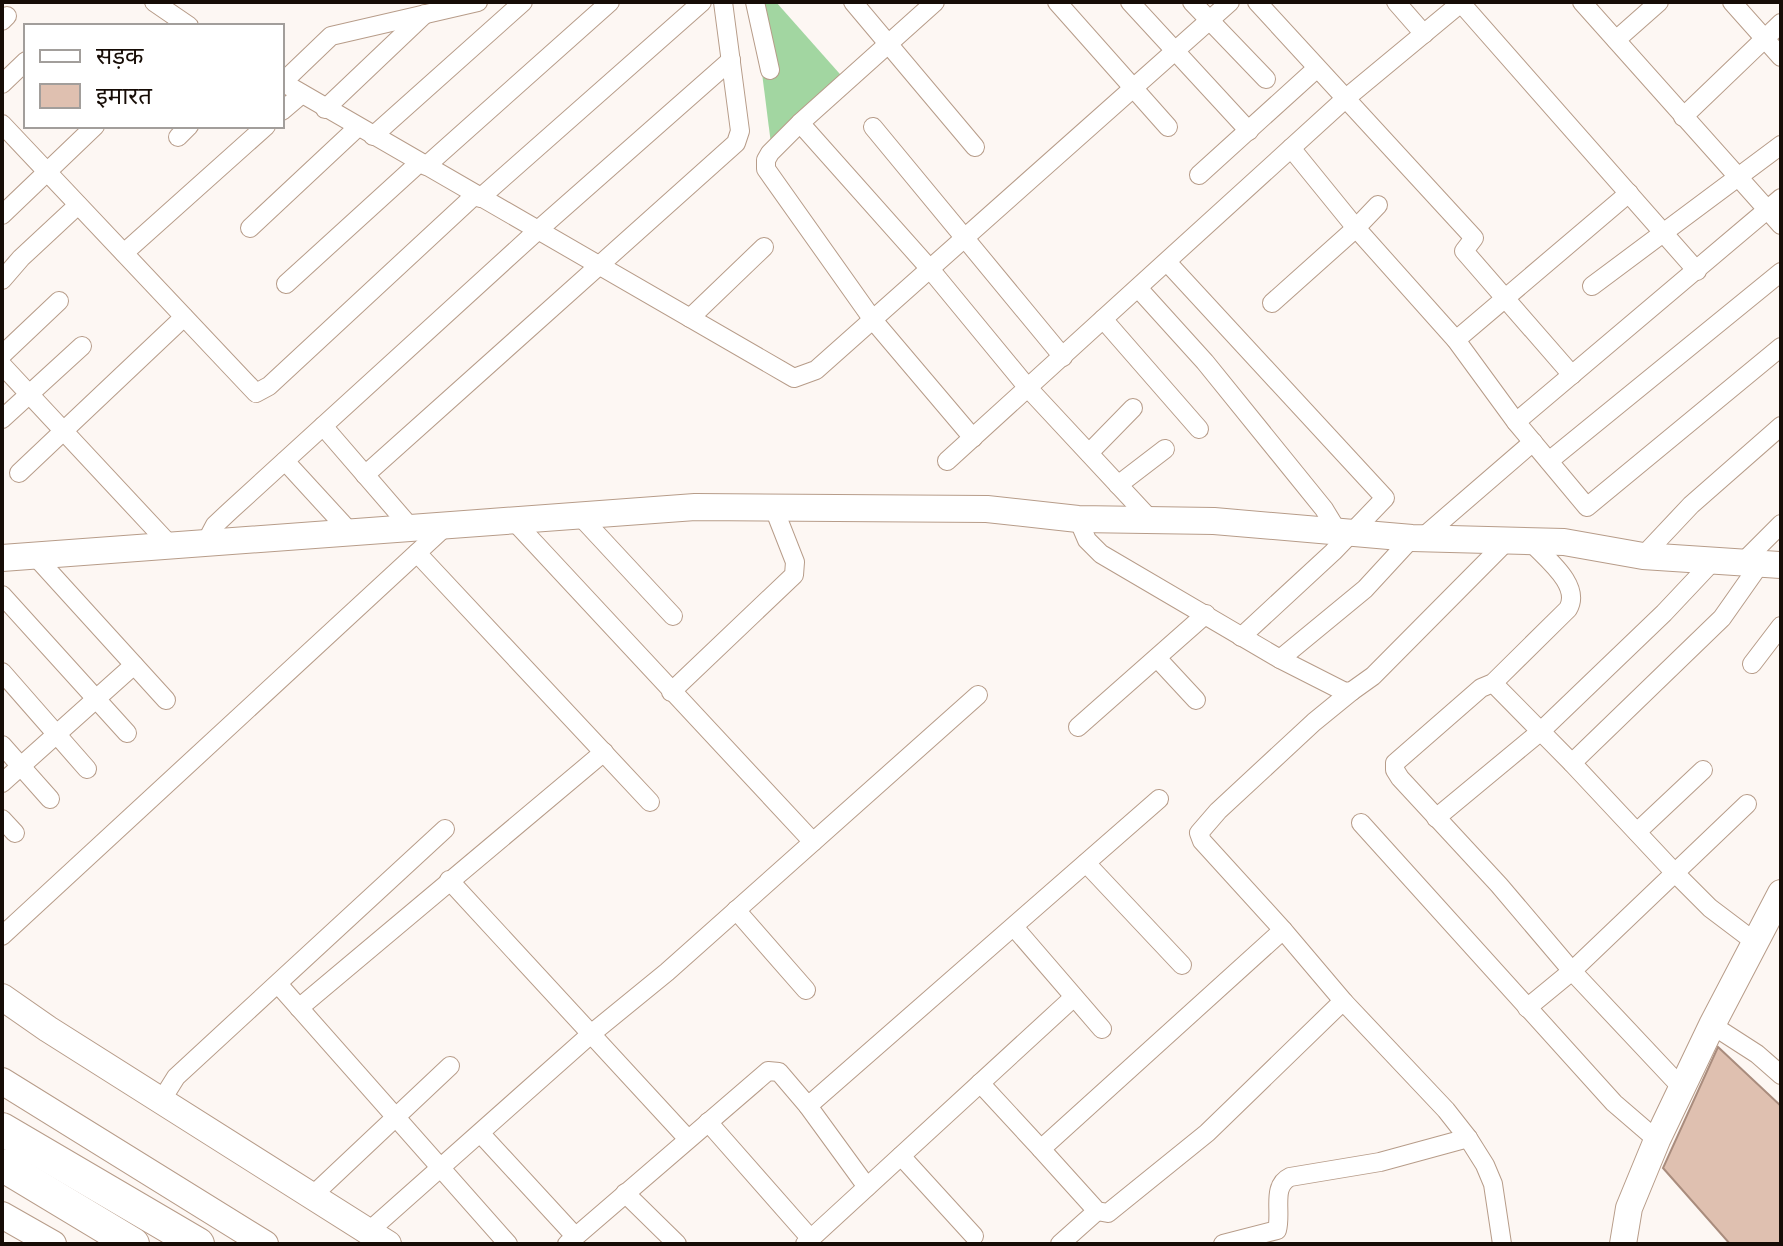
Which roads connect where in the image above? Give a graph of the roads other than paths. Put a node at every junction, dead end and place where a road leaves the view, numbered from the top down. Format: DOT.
graph roads {
  1 [pos="154,2"];
  2 [pos="478,2"];
  3 [pos="523,2"];
  4 [pos="610,2"];
  5 [pos="702,2"];
  6 [pos="723,2"];
  7 [pos="755,2"];
  8 [pos="935,2"];
  9 [pos="1057,2"];
  10 [pos="1130,2"];
  11 [pos="1192,2"];
  12 [pos="1230,2"];
  13 [pos="1257,2"];
  14 [pos="1396,2"];
  15 [pos="1462,2"];
  16 [pos="1583,2"];
  17 [pos="1659,2"];
  18 [pos="1732,2"];
  19 [pos="855,3"];
  20 [pos="425,14"];
  21 [pos="1209,21"];
  22 [pos="1781,23"];
  23 [pos="186,24"];
  24 [pos="1424,34"];
  25 [pos="1764,39"];
  26 [pos="1616,40"];
  27 [pos="888,43"];
  28 [pos="1174,52"];
  29 [pos="1781,57"];
  30 [pos="731,60"];
  31 [pos="24,63"];
  32 [pos="1316,69"];
  33 [pos="770,70"];
  34 [pos="1266,79"];
  35 [pos="284,80"];
  36 [pos="284,83"];
  37 [pos="2,84"];
  38 [pos="1133,89"];
  39 [pos="302,94"];
  40 [pos="1345,99"];
  41 [pos="284,109"];
  42 [pos="325,109"];
  43 [pos="1683,117"];
  44 [pos="800,123"];
  45 [pos="2,124"];
  46 [pos="873,127"];
  47 [pos="1168,127"];
  48 [pos="93,128"];
  49 [pos="264,128"];
  50 [pos="366,131"];
  51 [pos="1249,131"];
  52 [pos="17,140"];
  53 [pos="1781,145"];
  54 [pos="975,147"];
  55 [pos="1291,148"];
  56 [pos="2,154"];
  57 [pos="423,164"];
  58 [pos="46,171"];
  59 [pos="1199,175"];
  60 [pos="1737,178"];
  61 [pos="1629,193"];
  62 [pos="478,196"];
  63 [pos="1774,204"];
  64 [pos="78,205"];
  65 [pos="1378,205"];
  66 [pos="2,215"];
  67 [pos="1781,225"];
  68 [pos="250,228"];
  69 [pos="1356,228"];
  70 [pos="537,231"];
  71 [pos="1663,232"];
  72 [pos="965,238"];
  73 [pos="764,247"];
  74 [pos="124,253"];
  75 [pos="1167,262"];
  76 [pos="598,266"];
  77 [pos="930,269"];
  78 [pos="1697,271"];
  79 [pos="1781,272"];
  80 [pos="2,280"];
  81 [pos="286,284"];
  82 [pos="1592,286"];
  83 [pos="1138,288"];
  84 [pos="1506,297"];
  85 [pos="59,301"];
  86 [pos="1272,303"];
  87 [pos="184,317"];
  88 [pos="690,318"];
  89 [pos="1103,319"];
  90 [pos="873,320"];
  91 [pos="1456,340"];
  92 [pos="82,346"];
  93 [pos="1781,347"];
  94 [pos="2,355"];
  95 [pos="1063,357"];
  96 [pos="2,365"];
  97 [pos="1572,375"];
  98 [pos="1028,388"];
  99 [pos="30,395"];
  100 [pos="1133,408"];
  101 [pos="2,419"];
  102 [pos="1516,422"];
  103 [pos="323,426"];
  104 [pos="1781,426"];
  105 [pos="1199,429"];
  106 [pos="64,431"];
  107 [pos="973,438"];
  108 [pos="1533,442"];
  109 [pos="1165,449"];
  110 [pos="1089,453"];
  111 [pos="285,461"];
  112 [pos="947,461"];
  113 [pos="1549,461"];
  114 [pos="19,473"];
  115 [pos="365,475"];
  116 [pos="1118,485"];
  117 [pos="773,506"];
  118 [pos="580,516"];
  119 [pos="1078,519"];
  120 [pos="1150,519"];
  121 [pos="514,521"];
  122 [pos="1781,524"];
  123 [pos="1344,533"];
  124 [pos="352,534"];
  125 [pos="1418,538"];
  126 [pos="414,541"];
  127 [pos="1519,541"];
  128 [pos="206,542"];
  129 [pos="170,545"];
  130 [pos="35,556"];
  131 [pos="1643,556"];
  132 [pos="2,558"];
  133 [pos="1713,561"];
  134 [pos="1761,564"];
  135 [pos="2,595"];
  136 [pos="1206,614"];
  137 [pos="673,616"];
  138 [pos="1781,626"];
  139 [pos="1241,637"];
  140 [pos="1157,658"];
  141 [pos="1280,659"];
  142 [pos="1752,664"];
  143 [pos="134,665"];
  144 [pos="2,672"];
  145 [pos="1493,683"];
  146 [pos="1352,691"];
  147 [pos="671,692"];
  148 [pos="978,695"];
  149 [pos="96,699"];
  150 [pos="166,700"];
  151 [pos="1196,700"];
  152 [pos="1078,727"];
  153 [pos="1541,731"];
  154 [pos="127,733"];
  155 [pos="56,734"];
  156 [pos="2,745"];
  157 [pos="604,752"];
  158 [pos="1572,763"];
  159 [pos="21,766"];
  160 [pos="87,769"];
  161 [pos="1703,770"];
  162 [pos="2,783"];
  163 [pos="50,799"];
  164 [pos="1159,799"];
  165 [pos="650,802"];
  166 [pos="1747,804"];
  167 [pos="1436,818"];
  168 [pos="2,819"];
  169 [pos="1361,823"];
  170 [pos="445,829"];
  171 [pos="1637,832"];
  172 [pos="15,833"];
  173 [pos="813,842"];
  174 [pos="1086,863"];
  175 [pos="1675,873"];
  176 [pos="449,880"];
  177 [pos="1781,893"];
  178 [pos="736,910"];
  179 [pos="1014,927"];
  180 [pos="1283,930"];
  181 [pos="2,936"];
  182 [pos="1755,942"];
  183 [pos="1182,965"];
  184 [pos="1572,971"];
  185 [pos="278,984"];
  186 [pos="806,990"];
  187 [pos="2,997"];
  188 [pos="1074,997"];
  189 [pos="1344,1002"];
  190 [pos="299,1008"];
  191 [pos="1527,1008"];
  192 [pos="1712,1025"];
  193 [pos="1102,1029"];
  194 [pos="591,1034"];
  195 [pos="450,1066"];
  196 [pos="1781,1075"];
  197 [pos="2,1081"];
  198 [pos="980,1083"];
  199 [pos="1682,1088"];
  200 [pos="161,1101"];
  201 [pos="808,1106"];
  202 [pos="396,1116"];
  203 [pos="708,1122"];
  204 [pos="2,1129"];
  205 [pos="481,1134"];
  206 [pos="687,1138"];
  207 [pos="1468,1138"];
  208 [pos="1657,1140"];
  209 [pos="1041,1149"];
  210 [pos="901,1156"];
  211 [pos="2,1165"];
  212 [pos="441,1166"];
  213 [pos="867,1187"];
  214 [pos="625,1193"];
  215 [pos="312,1196"];
  216 [pos="1097,1211"];
  217 [pos="2,1215"];
  218 [pos="974,1236"];
  219 [pos="1278,1237"];
  220 [pos="378,1238"];
  221 [pos="571,1240"];
  222 [pos="808,1241"];
  223 [pos="53,1244"];
  224 [pos="133,1244"];
  225 [pos="198,1244"];
  226 [pos="265,1244"];
  227 [pos="508,1244"];
  228 [pos="677,1244"];
  229 [pos="1060,1244"];
  230 [pos="1223,1244"];
  231 [pos="1502,1244"];
  232 [pos="1623,1244"];
  1 -- 23 [label="street"];
  2 -- 20 [label="street"];
  3 -- 50 [label="street"];
  4 -- 57 [label="street"];
  5 -- 62 [label="street"];
  6 -- 30 [label="street"];
  7 -- 33 [label="street"];
  8 -- 27 [label="street"];
  9 -- 38 [label="street"];
  10 -- 28 [label="street"];
  11 -- 21 [label="street"];
  12 -- 21 [label="street"];
  13 -- 32 [label="street"];
  14 -- 24 [label="street"];
  15 -- 24 [label="street"];
  15 -- 61 [label="street"];
  16 -- 26 [label="street"];
  17 -- 26 [label="street"];
  18 -- 25 [label="street"];
  19 -- 27 [label="street"];
  20 -- 35 [label="street"];
  20 -- 42 [label="street"];
  21 -- 28 [label="street"];
  21 -- 34 [label="street"];
  22 -- 25 [label="street"];
  24 -- 40 [label="street"];
  25 -- 29 [label="street"];
  25 -- 43 [label="street"];
  26 -- 43 [label="street"];
  27 -- 44 [label="street"];
  27 -- 54 [label="street"];
  28 -- 38 [label="street"];
  28 -- 51 [label="street"];
  30 -- 70 [label="street"];
  30 -- 76 [label="street"];
  31 -- 37 [label="street"];
  32 -- 40 [label="street"];
  32 -- 51 [label="street"];
  36 -- 39 [label="street"];
  38 -- 47 [label="street"];
  38 -- 72 [label="street"];
  39 -- 41 [label="street"];
  39 -- 42 [label="street"];
  40 -- 55 [label="street"];
  40 -- 84 [label="street"];
  42 -- 50 [label="street"];
  43 -- 60 [label="street"];
  44 -- 77 [label="street"];
  44 -- 90 [label="street"];
  45 -- 52 [label="street"];
  46 -- 72 [label="street"];
  48 -- 58 [label="street"];
  49 -- 74 [label="street"];
  50 -- 57 [label="street"];
  50 -- 68 [label="street"];
  51 -- 59 [label="street"];
  52 -- 56 [label="street"];
  52 -- 58 [label="street"];
  53 -- 60 [label="street"];
  55 -- 69 [label="street"];
  55 -- 75 [label="street"];
  57 -- 62 [label="street"];
  57 -- 81 [label="street"];
  58 -- 64 [label="street"];
  58 -- 66 [label="street"];
  60 -- 63 [label="street"];
  60 -- 71 [label="street"];
  61 -- 71 [label="street"];
  61 -- 84 [label="street"];
  62 -- 70 [label="street"];
  62 -- 87 [label="street"];
  63 -- 67 [label="street"];
  63 -- 78 [label="street"];
  64 -- 74 [label="street"];
  64 -- 80 [label="street"];
  65 -- 69 [label="street"];
  69 -- 86 [label="street"];
  69 -- 91 [label="street"];
  70 -- 76 [label="street"];
  70 -- 103 [label="street"];
  71 -- 78 [label="street"];
  71 -- 82 [label="street"];
  72 -- 77 [label="street"];
  72 -- 95 [label="street"];
  73 -- 88 [label="street"];
  74 -- 87 [label="street"];
  75 -- 83 [label="street"];
  75 -- 123 [label="street"];
  76 -- 88 [label="street"];
  76 -- 115 [label="street"];
  77 -- 90 [label="street"];
  77 -- 98 [label="street"];
  78 -- 97 [label="street"];
  79 -- 113 [label="street"];
  83 -- 89 [label="street"];
  83 -- 123 [label="street"];
  84 -- 91 [label="street"];
  84 -- 97 [label="street"];
  85 -- 94 [label="street"];
  87 -- 106 [label="street"];
  88 -- 90 [label="street"];
  89 -- 95 [label="street"];
  89 -- 105 [label="street"];
  90 -- 107 [label="street"];
  91 -- 102 [label="street"];
  92 -- 99 [label="street"];
  93 -- 113 [label="street"];
  95 -- 98 [label="street"];
  96 -- 99 [label="street"];
  97 -- 102 [label="street"];
  98 -- 107 [label="street"];
  98 -- 110 [label="street"];
  99 -- 101 [label="street"];
  99 -- 106 [label="street"];
  100 -- 110 [label="street"];
  102 -- 108 [label="street"];
  103 -- 111 [label="street"];
  103 -- 115 [label="street"];
  104 -- 131 [label="street"];
  106 -- 114 [label="street"];
  106 -- 129 [label="street"];
  107 -- 112 [label="street"];
  108 -- 113 [label="street"];
  108 -- 125 [label="street"];
  109 -- 116 [label="street"];
  110 -- 116 [label="street"];
  111 -- 124 [label="street"];
  111 -- 128 [label="street"];
  115 -- 126 [label="street"];
  116 -- 120 [label="street"];
  117 -- 118 [label="street"];
  117 -- 119 [label="street"];
  117 -- 147 [label="street"];
  118 -- 121 [label="street"];
  118 -- 137 [label="street"];
  119 -- 120 [label="street"];
  119 -- 136 [label="street"];
  120 -- 123 [label="street"];
  121 -- 126 [label="street"];
  121 -- 147 [label="street"];
  122 -- 134 [label="street"];
  123 -- 125 [label="street"];
  123 -- 139 [label="street"];
  124 -- 126 [label="street"];
  124 -- 128 [label="street"];
  125 -- 127 [label="street"];
  125 -- 141 [label="street"];
  126 -- 157 [label="street"];
  126 -- 181 [label="street"];
  127 -- 131 [label="street"];
  127 -- 145 [label="street"];
  127 -- 146 [label="street"];
  128 -- 129 [label="street"];
  129 -- 130 [label="street"];
  130 -- 132 [label="street"];
  130 -- 143 [label="street"];
  131 -- 133 [label="street"];
  133 -- 134 [label="street"];
  133 -- 153 [label="street"];
  134 -- 158 [label="street"];
  135 -- 149 [label="street"];
  136 -- 139 [label="street"];
  136 -- 140 [label="street"];
  138 -- 142 [label="street"];
  139 -- 141 [label="street"];
  140 -- 151 [label="street"];
  140 -- 152 [label="street"];
  141 -- 146 [label="street"];
  143 -- 149 [label="street"];
  143 -- 150 [label="street"];
  144 -- 155 [label="street"];
  145 -- 153 [label="street"];
  145 -- 167 [label="street"];
  146 -- 180 [label="street"];
  147 -- 173 [label="street"];
  148 -- 173 [label="street"];
  149 -- 154 [label="street"];
  149 -- 155 [label="street"];
  153 -- 158 [label="street"];
  153 -- 167 [label="street"];
  155 -- 159 [label="street"];
  155 -- 160 [label="street"];
  156 -- 159 [label="street"];
  157 -- 165 [label="street"];
  157 -- 176 [label="street"];
  158 -- 171 [label="street"];
  159 -- 162 [label="street"];
  159 -- 163 [label="street"];
  161 -- 171 [label="street"];
  164 -- 174 [label="street"];
  166 -- 175 [label="street"];
  167 -- 184 [label="street"];
  168 -- 172 [label="street"];
  169 -- 191 [label="street"];
  170 -- 185 [label="street"];
  171 -- 175 [label="street"];
  173 -- 178 [label="street"];
  174 -- 179 [label="street"];
  174 -- 183 [label="street"];
  175 -- 182 [label="street"];
  175 -- 184 [label="street"];
  176 -- 190 [label="street"];
  176 -- 194 [label="street"];
  177 -- 182 [label="street"];
  178 -- 186 [label="street"];
  178 -- 194 [label="street"];
  179 -- 188 [label="street"];
  179 -- 201 [label="street"];
  180 -- 189 [label="street"];
  180 -- 209 [label="street"];
  182 -- 192 [label="street"];
  184 -- 191 [label="street"];
  184 -- 199 [label="street"];
  185 -- 190 [label="street"];
  185 -- 200 [label="street"];
  187 -- 200 [label="street"];
  188 -- 193 [label="street"];
  188 -- 198 [label="street"];
  189 -- 207 [label="street"];
  189 -- 216 [label="street"];
  190 -- 202 [label="street"];
  191 -- 208 [label="street"];
  192 -- 196 [label="street"];
  192 -- 199 [label="street"];
  194 -- 205 [label="street"];
  194 -- 206 [label="street"];
  195 -- 202 [label="street"];
  197 -- 226 [label="street"];
  198 -- 209 [label="street"];
  198 -- 210 [label="street"];
  199 -- 208 [label="street"];
  200 -- 215 [label="street"];
  201 -- 203 [label="street"];
  201 -- 213 [label="street"];
  202 -- 212 [label="street"];
  202 -- 215 [label="street"];
  203 -- 206 [label="street"];
  203 -- 222 [label="street"];
  204 -- 225 [label="highway"];
  205 -- 212 [label="street"];
  205 -- 221 [label="street"];
  206 -- 214 [label="street"];
  207 -- 219 [label="street"];
  207 -- 231 [label="street"];
  208 -- 232 [label="street"];
  209 -- 216 [label="street"];
  210 -- 213 [label="street"];
  210 -- 218 [label="street"];
  211 -- 224 [label="highway"];
  212 -- 220 [label="street"];
  212 -- 227 [label="street"];
  213 -- 222 [label="street"];
  214 -- 221 [label="street"];
  214 -- 228 [label="street"];
  215 -- 220 [label="street"];
  216 -- 229 [label="street"];
  217 -- 223 [label="street"];
  219 -- 230 [label="street"];
}
